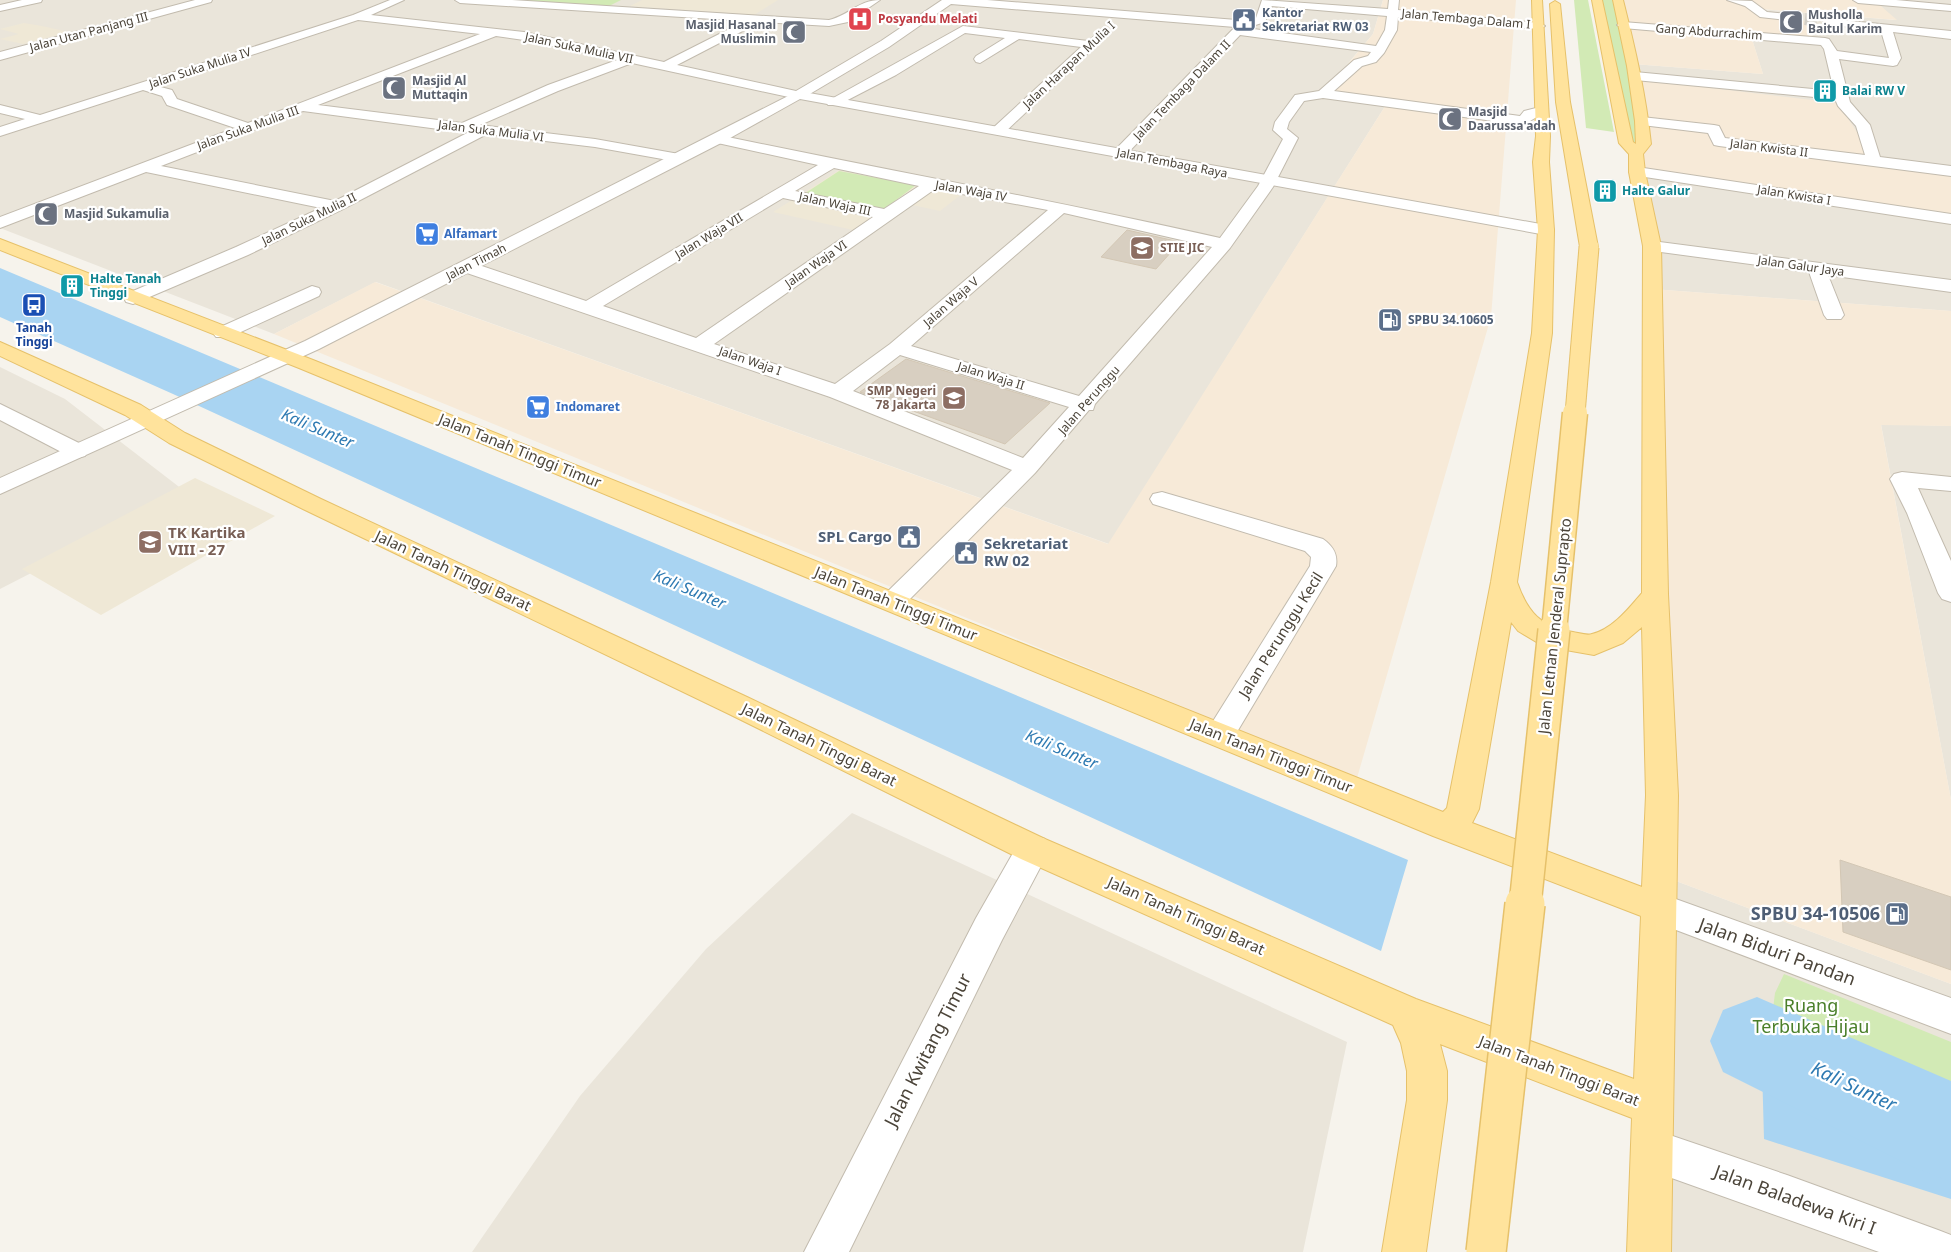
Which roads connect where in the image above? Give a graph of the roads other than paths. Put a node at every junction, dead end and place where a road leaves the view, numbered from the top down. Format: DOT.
graph roads {
  1 [pos="37,0"];
  2 [pos="207,0"];
  3 [pos="460,0"];
  4 [pos="875,0"];
  5 [pos="954,0"];
  6 [pos="1537,0"];
  7 [pos="1555,0"];
  8 [pos="1596,0"];
  9 [pos="1618,0"];
  10 [pos="1740,0"];
  11 [pos="1858,0"];
  12 [pos="367,1"];
  13 [pos="1267,1"];
  14 [pos="161,2"];
  15 [pos="395,2"];
  16 [pos="1032,3"];
  17 [pos="625,5"];
  18 [pos="1015,6"];
  19 [pos="1133,6"];
  20 [pos="184,7"];
  21 [pos="1394,7"];
  22 [pos="0,8"];
  23 [pos="584,8"];
  24 [pos="1951,8"];
  25 [pos="777,10"];
  26 [pos="1122,15"];
  27 [pos="357,17"];
  28 [pos="568,17"];
  29 [pos="1787,17"];
  30 [pos="1000,19"];
  31 [pos="760,20"];
  32 [pos="600,21"];
  33 [pos="1830,22"];
  34 [pos="302,23"];
  35 [pos="1623,25"];
  36 [pos="330,26"];
  37 [pos="1539,26"];
  38 [pos="1241,28"];
  39 [pos="1886,28"];
  40 [pos="546,29"];
  41 [pos="495,32"];
  42 [pos="1951,35"];
  43 [pos="524,36"];
  44 [pos="1016,36"];
  45 [pos="1091,45"];
  46 [pos="1380,50"];
  47 [pos="6,52"];
  48 [pos="1832,54"];
  49 [pos="0,56"];
  50 [pos="631,59"];
  51 [pos="980,59"];
  52 [pos="847,65"];
  53 [pos="664,66"];
  54 [pos="892,72"];
  55 [pos="1635,76"];
  56 [pos="144,86"];
  57 [pos="1323,94"];
  58 [pos="798,95"];
  59 [pos="1841,96"];
  60 [pos="833,102"];
  61 [pos="303,108"];
  62 [pos="0,109"];
  63 [pos="1540,111"];
  64 [pos="41,119"];
  65 [pos="1642,122"];
  66 [pos="247,127"];
  67 [pos="461,128"];
  68 [pos="482,131"];
  69 [pos="998,131"];
  70 [pos="0,132"];
  71 [pos="718,139"];
  72 [pos="1636,153"];
  73 [pos="1119,154"];
  74 [pos="679,158"];
  75 [pos="1874,161"];
  76 [pos="830,164"];
  77 [pos="142,167"];
  78 [pos="1951,171"];
  79 [pos="1637,172"];
  80 [pos="1268,181"];
  81 [pos="932,184"];
  82 [pos="782,193"];
  83 [pos="337,206"];
  84 [pos="1061,207"];
  85 [pos="888,215"];
  86 [pos="1951,218"];
  87 [pos="0,223"];
  88 [pos="1546,230"];
  89 [pos="0,244"];
  90 [pos="1224,244"];
  91 [pos="1652,246"];
  92 [pos="467,267"];
  93 [pos="1816,268"];
  94 [pos="1951,286"];
  95 [pos="312,292"];
  96 [pos="133,298"];
  97 [pos="587,308"];
  98 [pos="1834,315"];
  99 [pos="223,333"];
  100 [pos="700,344"];
  101 [pos="0,348"];
  102 [pos="897,348"];
  103 [pos="287,357"];
  104 [pos="838,392"];
  105 [pos="1085,405"];
  106 [pos="0,411"];
  107 [pos="149,419"];
  108 [pos="77,450"];
  109 [pos="1028,468"];
  110 [pos="1951,484"];
  111 [pos="0,487"];
  112 [pos="1162,499"];
  113 [pos="1504,582"];
  114 [pos="1951,593"];
  115 [pos="1655,594"];
  116 [pos="892,602"];
  117 [pos="1220,734"];
  118 [pos="1445,827"];
  119 [pos="1033,849"];
  120 [pos="1659,908"];
  121 [pos="1406,1013"];
  122 [pos="1951,1016"];
  123 [pos="1653,1106"];
  124 [pos="1652,1150"];
  125 [pos="826,1252"];
  126 [pos="1404,1252"];
  127 [pos="1486,1252"];
  128 [pos="1649,1252"];
  129 [pos="1938,1252"];
  1 -- 22 [label="street"];
  2 -- 20 [label="street, Jalan Utan Panjang III"];
  3 -- 23 [label="street"];
  4 -- 31 [label="street"];
  5 -- 18 [label="street, Jalan Tembaga Dalam II"];
  5 -- 52 [label="street, Jalan Timah"];
  6 -- 37 [label="main road"];
  7 -- 127 [label="main road, Jalan Letnan Jenderal Suprapto, bridge"];
  8 -- 72 [label="main road"];
  9 -- 35 [label="main road"];
  10 -- 29 [label="street"];
  11 -- 24 [label="street"];
  12 -- 15 [label="street"];
  13 -- 21 [label="street, Jalan Tembaga Dalam I"];
  13 -- 38 [label="street, Jalan Tembaga Dalam II"];
  14 -- 20 [label="street"];
  15 -- 27 [label="street, Jalan Suka Mulia IV"];
  16 -- 18 [label="street, Jalan Tembaga Dalam II"];
  16 -- 26 [label="street, Jalan Tembaga Dalam II"];
  17 -- 23 [label="street"];
  17 -- 31 [label="street"];
  17 -- 32 [label="street"];
  18 -- 30 [label="street"];
  19 -- 26 [label="street, Jalan Harapan Mulia I"];
  20 -- 47 [label="street, Jalan Utan Panjang III"];
  21 -- 37 [label="street, Jalan Tembaga Dalam I"];
  21 -- 46 [label="street, Jalan Tembaga Dalam I"];
  23 -- 28 [label="street"];
  25 -- 31 [label="street"];
  26 -- 38 [label="street, Jalan Tembaga Dalam II"];
  26 -- 45 [label="street, Jalan Harapan Mulia I"];
  27 -- 36 [label="street, Jalan Suka Mulia IV"];
  27 -- 41 [label="street, Jalan Suka Mulia VII"];
  31 -- 53 [label="street"];
  33 -- 39 [label="street"];
  34 -- 36 [label="street"];
  35 -- 48 [label="street, Gang Abdurrachim"];
  35 -- 55 [label="main road"];
  36 -- 56 [label="street, Jalan Suka Mulia IV"];
  37 -- 63 [label="main road"];
  38 -- 46 [label="street"];
  38 -- 73 [label="street, Jalan Tembaga Dalam II"];
  39 -- 42 [label="street"];
  39 -- 48 [label="street"];
  40 -- 43 [label="street"];
  41 -- 43 [label="street, Jalan Suka Mulia VII"];
  41 -- 61 [label="street, Jalan Suka Mulia III"];
  43 -- 50 [label="street, Jalan Suka Mulia VII"];
  44 -- 45 [label="street"];
  44 -- 51 [label="street"];
  44 -- 54 [label="street"];
  45 -- 69 [label="street, Jalan Harapan Mulia I"];
  46 -- 57 [label="street"];
  47 -- 49 [label="street, Jalan Utan Panjang III"];
  48 -- 59 [label="street"];
  50 -- 53 [label="street, Jalan Suka Mulia VII"];
  50 -- 67 [label="street"];
  52 -- 54 [label="street"];
  52 -- 58 [label="street, Jalan Timah"];
  53 -- 58 [label="street, Jalan Suka Mulia VII"];
  54 -- 60 [label="street"];
  55 -- 59 [label="street"];
  55 -- 65 [label="main road"];
  56 -- 64 [label="street, Jalan Suka Mulia IV"];
  56 -- 66 [label="street"];
  57 -- 63 [label="street"];
  57 -- 80 [label="street"];
  58 -- 60 [label="street, Jalan Tembaga Raya"];
  58 -- 71 [label="street, Jalan Timah"];
  59 -- 75 [label="street"];
  60 -- 69 [label="street, Jalan Tembaga Raya"];
  61 -- 66 [label="street, Jalan Suka Mulia III"];
  61 -- 67 [label="street, Jalan Suka Mulia VI"];
  62 -- 64 [label="street"];
  63 -- 88 [label="main road"];
  64 -- 70 [label="street, Jalan Suka Mulia IV"];
  65 -- 72 [label="main road"];
  65 -- 75 [label="street, Jalan Kwista II"];
  66 -- 77 [label="street, Jalan Suka Mulia III"];
  67 -- 68 [label="street, Jalan Suka Mulia VI"];
  68 -- 74 [label="street, Jalan Suka Mulia VI"];
  68 -- 83 [label="street, Jalan Suka Mulia II"];
  69 -- 73 [label="street, Jalan Tembaga Raya"];
  71 -- 74 [label="street, Jalan Timah"];
  71 -- 76 [label="street, Jalan Waja IV"];
  72 -- 79 [label="main road"];
  73 -- 80 [label="street, Jalan Tembaga Raya"];
  74 -- 92 [label="street, Jalan Timah"];
  75 -- 78 [label="street"];
  76 -- 81 [label="street, Jalan Waja IV"];
  76 -- 82 [label="street, Jalan Waja VII"];
  77 -- 83 [label="street"];
  77 -- 87 [label="street, Jalan Suka Mulia III"];
  79 -- 86 [label="street, Jalan Kwista I"];
  79 -- 91 [label="main road"];
  80 -- 88 [label="street, Jalan Tembaga Raya"];
  80 -- 90 [label="street, Jalan Perunggu"];
  81 -- 84 [label="street, Jalan Waja IV"];
  81 -- 85 [label="street, Jalan Waja VI"];
  82 -- 85 [label="street, Jalan Waja III"];
  82 -- 97 [label="street, Jalan Waja VII"];
  83 -- 96 [label="street, Jalan Suka Mulia II"];
  84 -- 90 [label="street, Jalan Waja IV"];
  84 -- 102 [label="street, Jalan Waja V"];
  85 -- 100 [label="street, Jalan Waja VI"];
  88 -- 113 [label="main road"];
  89 -- 96 [label="main road, Jalan Tanah Tinggi Timur"];
  90 -- 105 [label="street, Jalan Perunggu"];
  91 -- 93 [label="street, Jalan Galur Jaya"];
  91 -- 115 [label="main road"];
  92 -- 97 [label="street, Jalan Waja I"];
  92 -- 103 [label="street, Jalan Timah"];
  93 -- 94 [label="street, Jalan Galur Jaya"];
  93 -- 98 [label="street"];
  95 -- 99 [label="street"];
  96 -- 99 [label="main road, Jalan Tanah Tinggi Timur"];
  97 -- 100 [label="street, Jalan Waja I"];
  99 -- 103 [label="main road, Jalan Tanah Tinggi Timur"];
  100 -- 104 [label="street, Jalan Waja I"];
  101 -- 107 [label="main road, Jalan Tanah Tinggi Barat"];
  102 -- 104 [label="street, Jalan Waja V"];
  102 -- 105 [label="street, Jalan Waja II"];
  103 -- 107 [label="street, Jalan Timah"];
  103 -- 116 [label="main road, Jalan Tanah Tinggi Timur"];
  104 -- 109 [label="street, Jalan Waja I"];
  105 -- 109 [label="street, Jalan Perunggu"];
  106 -- 108 [label="street"];
  107 -- 108 [label="street, Jalan Timah"];
  107 -- 119 [label="main road, Jalan Tanah Tinggi Barat"];
  108 -- 111 [label="street, Jalan Timah"];
  109 -- 116 [label="street, Jalan Perunggu"];
  110 -- 114 [label="street"];
  112 -- 117 [label="street, Jalan Perunggu Kecil"];
  113 -- 115 [label="main road"];
  113 -- 118 [label="main road"];
  115 -- 120 [label="main road"];
  116 -- 117 [label="main road, Jalan Tanah Tinggi Timur"];
  117 -- 118 [label="main road, Jalan Tanah Tinggi Timur"];
  118 -- 120 [label="main road, Jalan Tanah Tinggi Timur"];
  119 -- 121 [label="main road, Jalan Tanah Tinggi Barat"];
  119 -- 125 [label="street, Jalan Kwitang Timur"];
  120 -- 122 [label="street, Jalan Biduri Pandan"];
  120 -- 123 [label="main road"];
  121 -- 123 [label="main road, Jalan Tanah Tinggi Barat"];
  121 -- 126 [label="main road"];
  123 -- 124 [label="main road"];
  124 -- 128 [label="main road"];
  124 -- 129 [label="street, Jalan Baladewa Kiri I"];
}
